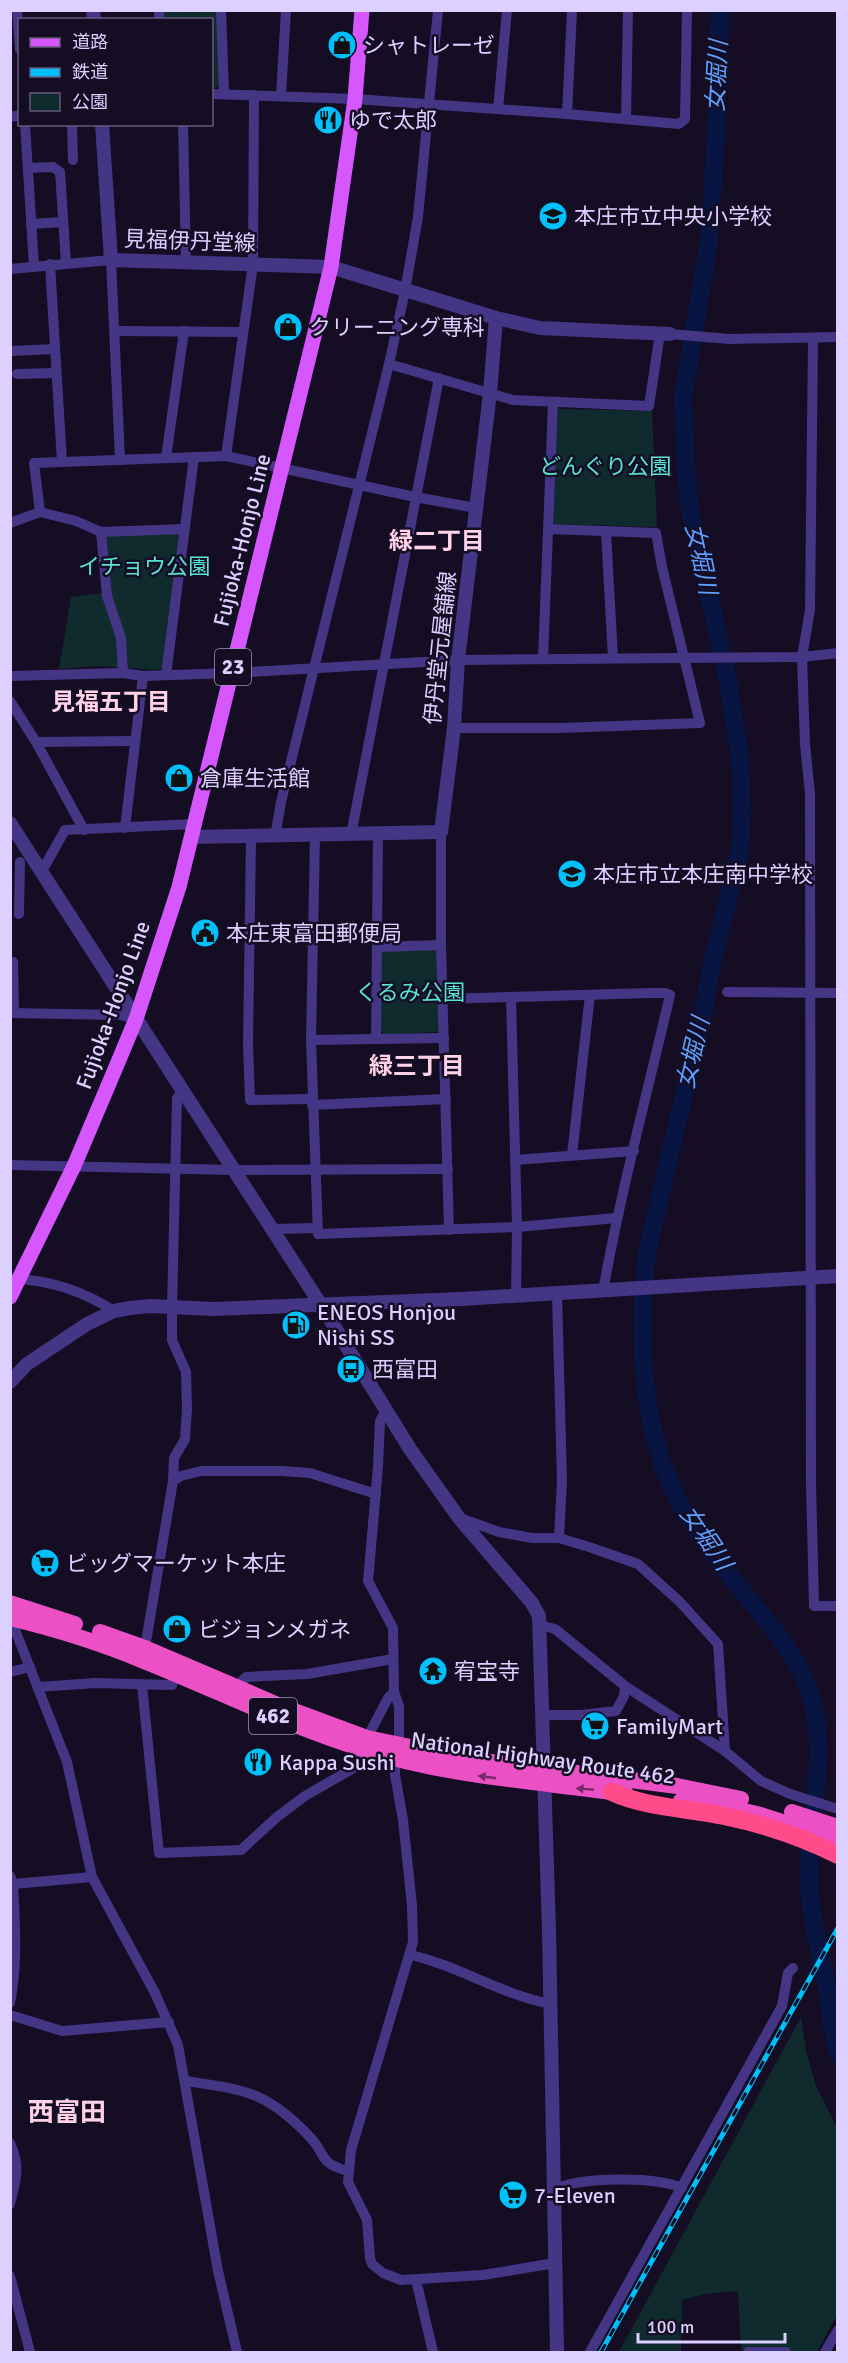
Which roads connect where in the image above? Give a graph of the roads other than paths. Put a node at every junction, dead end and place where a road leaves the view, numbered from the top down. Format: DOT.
graph roads {
  1 [pos="221,10"];
  2 [pos="286,10"];
  3 [pos="362,10"];
  4 [pos="438,10"];
  5 [pos="507,10"];
  6 [pos="572,10"];
  7 [pos="628,10"];
  8 [pos="687,10"];
  9 [pos="224,93"];
  10 [pos="213,94"];
  11 [pos="254,95"];
  12 [pos="281,96"];
  13 [pos="355,99"];
  14 [pos="429,105"];
  15 [pos="498,109"];
  16 [pos="567,114"];
  17 [pos="626,119"];
  18 [pos="25,126"];
  19 [pos="72,126"];
  20 [pos="102,126"];
  21 [pos="183,126"];
  22 [pos="73,160"];
  23 [pos="28,168"];
  24 [pos="63,222"];
  25 [pos="31,224"];
  26 [pos="111,260"];
  27 [pos="186,262"];
  28 [pos="66,263"];
  29 [pos="50,264"];
  30 [pos="253,264"];
  31 [pos="34,266"];
  32 [pos="331,267"];
  33 [pos="10,269"];
  34 [pos="405,291"];
  35 [pos="496,318"];
  36 [pos="115,331"];
  37 [pos="184,331"];
  38 [pos="243,332"];
  39 [pos="665,333"];
  40 [pos="837,337"];
  41 [pos="813,338"];
  42 [pos="55,349"];
  43 [pos="10,351"];
  44 [pos="389,364"];
  45 [pos="56,373"];
  46 [pos="17,374"];
  47 [pos="439,378"];
  48 [pos="490,393"];
  49 [pos="553,403"];
  50 [pos="225,456"];
  51 [pos="166,458"];
  52 [pos="194,458"];
  53 [pos="120,460"];
  54 [pos="62,462"];
  55 [pos="283,468"];
  56 [pos="358,485"];
  57 [pos="415,497"];
  58 [pos="476,508"];
  59 [pos="39,512"];
  60 [pos="10,523"];
  61 [pos="184,529"];
  62 [pos="549,529"];
  63 [pos="101,532"];
  64 [pos="606,532"];
  65 [pos="837,653"];
  66 [pos="690,657"];
  67 [pos="802,657"];
  68 [pos="613,658"];
  69 [pos="543,659"];
  70 [pos="458,660"];
  71 [pos="385,664"];
  72 [pos="314,669"];
  73 [pos="123,673"];
  74 [pos="232,673"];
  75 [pos="143,675"];
  76 [pos="166,675"];
  77 [pos="10,676"];
  78 [pos="10,701"];
  79 [pos="454,728"];
  80 [pos="134,741"];
  81 [pos="36,742"];
  82 [pos="10,823"];
  83 [pos="125,828"];
  84 [pos="84,830"];
  85 [pos="193,831"];
  86 [pos="441,832"];
  87 [pos="351,834"];
  88 [pos="378,834"];
  89 [pos="315,836"];
  90 [pos="275,837"];
  91 [pos="251,838"];
  92 [pos="21,860"];
  93 [pos="42,871"];
  94 [pos="19,914"];
  95 [pos="441,945"];
  96 [pos="377,947"];
  97 [pos="13,962"];
  98 [pos="810,991"];
  99 [pos="727,992"];
  100 [pos="837,993"];
  101 [pos="590,995"];
  102 [pos="512,998"];
  103 [pos="442,999"];
  104 [pos="12,1013"];
  105 [pos="136,1019"];
  106 [pos="444,1038"];
  107 [pos="376,1039"];
  108 [pos="311,1040"];
  109 [pos="183,1092"];
  110 [pos="446,1099"];
  111 [pos="312,1102"];
  112 [pos="634,1151"];
  113 [pos="572,1155"];
  114 [pos="515,1160"];
  115 [pos="10,1165"];
  116 [pos="74,1166"];
  117 [pos="176,1169"];
  118 [pos="314,1169"];
  119 [pos="448,1169"];
  120 [pos="233,1170"];
  121 [pos="616,1218"];
  122 [pos="318,1227"];
  123 [pos="517,1227"];
  124 [pos="271,1229"];
  125 [pos="449,1230"];
  126 [pos="812,1276"];
  127 [pos="837,1276"];
  128 [pos="15,1279"];
  129 [pos="603,1291"];
  130 [pos="557,1294"];
  131 [pos="516,1296"];
  132 [pos="10,1297"];
  133 [pos="321,1305"];
  134 [pos="172,1307"];
  135 [pos="114,1311"];
  136 [pos="10,1382"];
  137 [pos="387,1410"];
  138 [pos="173,1482"];
  139 [pos="376,1494"];
  140 [pos="459,1518"];
  141 [pos="559,1538"];
  142 [pos="10,1603"];
  143 [pos="837,1606"];
  144 [pos="11,1618"];
  145 [pos="540,1625"];
  146 [pos="145,1648"];
  147 [pos="393,1659"];
  148 [pos="30,1667"];
  149 [pos="10,1672"];
  150 [pos="176,1674"];
  151 [pos="142,1685"];
  152 [pos="625,1686"];
  153 [pos="38,1687"];
  154 [pos="236,1687"];
  155 [pos="394,1692"];
  156 [pos="543,1715"];
  157 [pos="365,1744"];
  158 [pos="725,1751"];
  159 [pos="397,1752"];
  160 [pos="545,1778"];
  161 [pos="612,1792"];
  162 [pos="788,1815"];
  163 [pos="834,1832"];
  164 [pos="92,1877"];
  165 [pos="12,1880"];
  166 [pos="13,1943"];
  167 [pos="411,1955"];
  168 [pos="793,1968"];
  169 [pos="10,2003"];
  170 [pos="551,2004"];
  171 [pos="10,2015"];
  172 [pos="169,2022"];
  173 [pos="186,2081"];
  174 [pos="10,2143"];
  175 [pos="348,2171"];
  176 [pos="682,2188"];
  177 [pos="555,2189"];
  178 [pos="10,2204"];
  179 [pos="555,2263"];
  180 [pos="10,2276"];
  181 [pos="416,2280"];
  182 [pos="837,2330"];
  183 [pos="30,2352"];
  184 [pos="237,2352"];
  185 [pos="433,2352"];
  186 [pos="558,2352"];
  187 [pos="590,2352"];
  188 [pos="748,2352"];
  189 [pos="786,2352"];
  190 [pos="825,2352"];
  1 -- 9 [label="street"];
  2 -- 12 [label="street"];
  3 -- 13 [label="main road, Fujioka-Honjo Line / 23"];
  4 -- 14 [label="street"];
  5 -- 15 [label="street"];
  6 -- 16 [label="street"];
  7 -- 17 [label="street"];
  8 -- 17 [label="street"];
  9 -- 10 [label="street"];
  9 -- 11 [label="street"];
  11 -- 12 [label="street"];
  11 -- 30 [label="street"];
  12 -- 13 [label="street"];
  13 -- 14 [label="street"];
  13 -- 32 [label="main road, Fujioka-Honjo Line / 23"];
  14 -- 15 [label="street"];
  14 -- 34 [label="street"];
  15 -- 16 [label="street"];
  16 -- 17 [label="street"];
  18 -- 23 [label="street"];
  19 -- 22 [label="street"];
  20 -- 26 [label="street, 見福伊丹堂線"];
  21 -- 27 [label="street"];
  23 -- 24 [label="street"];
  23 -- 25 [label="street"];
  24 -- 25 [label="street"];
  24 -- 28 [label="street"];
  25 -- 31 [label="street"];
  26 -- 27 [label="street, 見福伊丹堂線"];
  26 -- 28 [label="street"];
  26 -- 36 [label="street"];
  27 -- 30 [label="street, 見福伊丹堂線"];
  28 -- 29 [label="street"];
  29 -- 31 [label="street"];
  29 -- 42 [label="street"];
  30 -- 32 [label="street, 見福伊丹堂線"];
  30 -- 38 [label="street"];
  31 -- 33 [label="street"];
  32 -- 34 [label="street"];
  32 -- 55 [label="main road, Fujioka-Honjo Line / 23"];
  34 -- 35 [label="street"];
  34 -- 44 [label="street"];
  35 -- 39 [label="street"];
  35 -- 48 [label="street, 伊丹堂元屋舗線"];
  36 -- 37 [label="street"];
  36 -- 53 [label="street"];
  37 -- 38 [label="street"];
  37 -- 51 [label="street"];
  38 -- 50 [label="street"];
  39 -- 41 [label="street"];
  39 -- 49 [label="street"];
  40 -- 41 [label="street"];
  41 -- 67 [label="street"];
  42 -- 43 [label="street"];
  42 -- 45 [label="street"];
  44 -- 47 [label="street"];
  44 -- 56 [label="street"];
  45 -- 46 [label="street"];
  45 -- 54 [label="street"];
  47 -- 48 [label="street"];
  47 -- 57 [label="street"];
  48 -- 49 [label="street"];
  48 -- 58 [label="street, 伊丹堂元屋舗線"];
  49 -- 62 [label="street"];
  50 -- 52 [label="street"];
  50 -- 55 [label="street"];
  51 -- 52 [label="street"];
  51 -- 53 [label="street"];
  52 -- 61 [label="street"];
  53 -- 54 [label="street"];
  54 -- 59 [label="street"];
  55 -- 56 [label="street"];
  55 -- 74 [label="main road, Fujioka-Honjo Line / 23"];
  56 -- 57 [label="street"];
  56 -- 72 [label="street"];
  57 -- 58 [label="street"];
  57 -- 71 [label="street"];
  58 -- 70 [label="street, 伊丹堂元屋舗線"];
  59 -- 60 [label="street"];
  59 -- 63 [label="street"];
  61 -- 63 [label="street"];
  61 -- 76 [label="street"];
  62 -- 64 [label="street"];
  62 -- 69 [label="street"];
  63 -- 73 [label="street"];
  64 -- 66 [label="street"];
  64 -- 68 [label="street"];
  65 -- 67 [label="street"];
  66 -- 67 [label="street"];
  66 -- 68 [label="street"];
  66 -- 79 [label="street"];
  67 -- 98 [label="street"];
  68 -- 69 [label="street"];
  69 -- 70 [label="street"];
  70 -- 71 [label="street"];
  70 -- 79 [label="street, 伊丹堂元屋舗線"];
  71 -- 72 [label="street"];
  71 -- 87 [label="street"];
  72 -- 74 [label="street"];
  72 -- 90 [label="street"];
  73 -- 75 [label="street"];
  73 -- 77 [label="street"];
  74 -- 76 [label="street"];
  74 -- 85 [label="main road, Fujioka-Honjo Line / 23"];
  75 -- 76 [label="street"];
  75 -- 80 [label="street"];
  78 -- 81 [label="street"];
  79 -- 86 [label="street, 伊丹堂元屋舗線"];
  80 -- 81 [label="street"];
  80 -- 83 [label="street"];
  81 -- 84 [label="street"];
  82 -- 92 [label="street"];
  83 -- 84 [label="street"];
  83 -- 85 [label="street"];
  84 -- 93 [label="street"];
  85 -- 91 [label="street"];
  85 -- 105 [label="main road, Fujioka-Honjo Line / 23"];
  86 -- 88 [label="street"];
  86 -- 95 [label="street"];
  87 -- 88 [label="street"];
  87 -- 89 [label="street"];
  88 -- 96 [label="street"];
  89 -- 90 [label="street"];
  89 -- 108 [label="street"];
  90 -- 91 [label="street"];
  91 -- 111 [label="street"];
  92 -- 93 [label="street"];
  92 -- 94 [label="street"];
  93 -- 105 [label="street"];
  95 -- 96 [label="street"];
  95 -- 103 [label="street"];
  96 -- 107 [label="street"];
  97 -- 104 [label="street"];
  98 -- 99 [label="street"];
  98 -- 100 [label="street"];
  98 -- 126 [label="street"];
  101 -- 102 [label="street"];
  101 -- 112 [label="street"];
  101 -- 113 [label="street"];
  102 -- 103 [label="street"];
  102 -- 114 [label="street"];
  103 -- 106 [label="street"];
  104 -- 105 [label="street"];
  105 -- 109 [label="street"];
  105 -- 116 [label="main road, Fujioka-Honjo Line / 23"];
  106 -- 107 [label="street"];
  106 -- 110 [label="street"];
  107 -- 108 [label="street"];
  108 -- 111 [label="street"];
  109 -- 117 [label="street"];
  109 -- 120 [label="street"];
  110 -- 111 [label="street"];
  110 -- 119 [label="street"];
  111 -- 118 [label="street"];
  112 -- 113 [label="street"];
  112 -- 121 [label="street"];
  113 -- 114 [label="street"];
  114 -- 123 [label="street"];
  115 -- 116 [label="street"];
  116 -- 117 [label="street"];
  116 -- 128 [label="main road, Fujioka-Honjo Line / 23"];
  117 -- 120 [label="street"];
  117 -- 134 [label="street"];
  118 -- 119 [label="street"];
  118 -- 120 [label="street"];
  118 -- 122 [label="street"];
  119 -- 125 [label="street"];
  120 -- 124 [label="street"];
  121 -- 123 [label="street"];
  121 -- 129 [label="street"];
  122 -- 124 [label="street"];
  122 -- 125 [label="street"];
  123 -- 125 [label="street"];
  123 -- 131 [label="street"];
  124 -- 133 [label="street"];
  126 -- 127 [label="street"];
  126 -- 129 [label="street"];
  126 -- 143 [label="street"];
  128 -- 132 [label="main road, Fujioka-Honjo Line / 23"];
  128 -- 135 [label="street"];
  129 -- 130 [label="street"];
  130 -- 131 [label="street"];
  130 -- 141 [label="street"];
  131 -- 133 [label="street"];
  133 -- 134 [label="street"];
  133 -- 137 [label="street"];
  134 -- 135 [label="street"];
  134 -- 138 [label="street"];
  135 -- 136 [label="street"];
  137 -- 139 [label="street"];
  137 -- 140 [label="street"];
  138 -- 139 [label="street"];
  138 -- 146 [label="street"];
  139 -- 147 [label="street"];
  140 -- 141 [label="street"];
  140 -- 145 [label="street"];
  141 -- 158 [label="street"];
  142 -- 146 [label="highway, National Highway Route 462 / 462"];
  144 -- 148 [label="street"];
  144 -- 150 [label="highway, National Highway Route 462 / 462"];
  145 -- 152 [label="street"];
  145 -- 156 [label="street"];
  146 -- 154 [label="highway, National Highway Route 462 / 462"];
  147 -- 154 [label="street"];
  147 -- 155 [label="street"];
  148 -- 149 [label="street"];
  148 -- 153 [label="street"];
  150 -- 151 [label="street"];
  150 -- 157 [label="highway, National Highway Route 462 / 462"];
  151 -- 153 [label="street"];
  151 -- 157 [label="street"];
  152 -- 156 [label="street"];
  152 -- 158 [label="street"];
  153 -- 164 [label="street"];
  154 -- 157 [label="highway, National Highway Route 462 / 462"];
  155 -- 157 [label="street"];
  155 -- 159 [label="street"];
  156 -- 160 [label="street"];
  157 -- 159 [label="highway, National Highway Route 462 / 462"];
  158 -- 162 [label="street"];
  159 -- 160 [label="highway, National Highway Route 462 / 462"];
  159 -- 167 [label="street"];
  161 -- 160 [label="highway, National Highway Route 462 / 462, one-way"];
  160 -- 162 [label="highway, National Highway Route 462 / 462"];
  160 -- 170 [label="street"];
  161 -- 162 [label="highway"];
  162 -- 163 [label="highway"];
  162 -- 163 [label="highway, National Highway Route 462 / 462"];
  164 -- 165 [label="street"];
  164 -- 172 [label="street"];
  165 -- 166 [label="street"];
  166 -- 169 [label="street"];
  167 -- 170 [label="street"];
  167 -- 175 [label="street"];
  168 -- 176 [label="street"];
  170 -- 177 [label="street"];
  171 -- 172 [label="street"];
  172 -- 173 [label="street"];
  173 -- 175 [label="street"];
  173 -- 184 [label="street"];
  174 -- 178 [label="street"];
  175 -- 181 [label="street"];
  176 -- 177 [label="street"];
  176 -- 187 [label="street"];
  177 -- 179 [label="street"];
  179 -- 181 [label="street"];
  179 -- 186 [label="street"];
  180 -- 183 [label="street"];
  181 -- 185 [label="street"];
  182 -- 190 [label="street"];
  188 -- 189 [label="street"];
}
